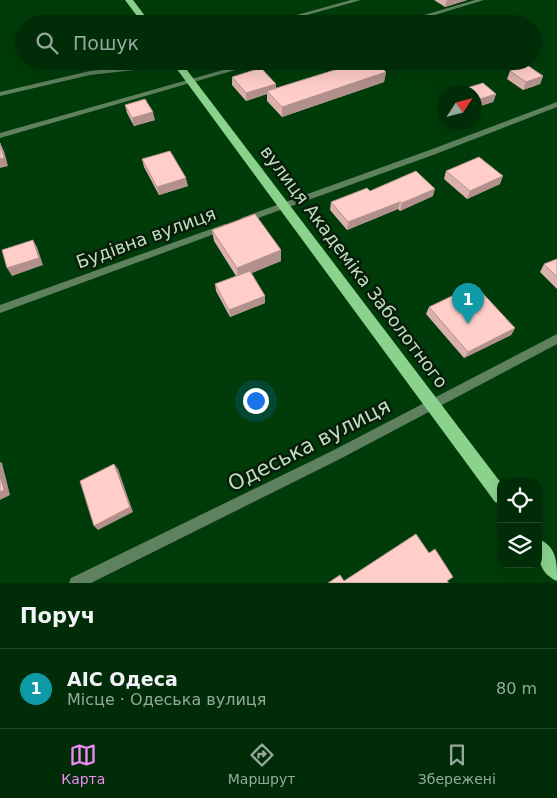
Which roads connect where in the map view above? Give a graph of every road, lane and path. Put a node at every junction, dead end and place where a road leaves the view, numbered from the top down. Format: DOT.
graph roads {
  1 [pos="129,0"];
  2 [pos="354,0"];
  3 [pos="481,0"];
  4 [pos="140,15"];
  5 [pos="300,15"];
  6 [pos="428,15"];
  7 [pos="116,70"];
  8 [pos="181,70"];
  9 [pos="230,70"];
  10 [pos="190,81"];
  11 [pos="0,94"];
  12 [pos="557,104"];
  13 [pos="0,136"];
  14 [pos="282,206"];
  15 [pos="0,309"];
  16 [pos="557,340"];
  17 [pos="432,404"];
  18 [pos="497,491"];
  19 [pos="542,552"];
  20 [pos="557,572"];
  21 [pos="76,583"];
  1 -- 4 [label="main road"];
  2 -- 5 [label="street"];
  3 -- 6 [label="street"];
  7 -- 11 [label="street"];
  8 -- 10 [label="main road, вулиця Академіка Заболотного"];
  9 -- 10 [label="street"];
  10 -- 13 [label="street"];
  10 -- 14 [label="main road, вулиця Академіка Заболотного"];
  12 -- 14 [label="street, Будівна вулиця"];
  14 -- 15 [label="street, Будівна вулиця"];
  14 -- 17 [label="main road, вулиця Академіка Заболотного"];
  16 -- 17 [label="street, Одеська вулиця"];
  17 -- 18 [label="main road, вулиця Академіка Заболотного"];
  17 -- 21 [label="street, Одеська вулиця"];
  19 -- 20 [label="main road"];
}
